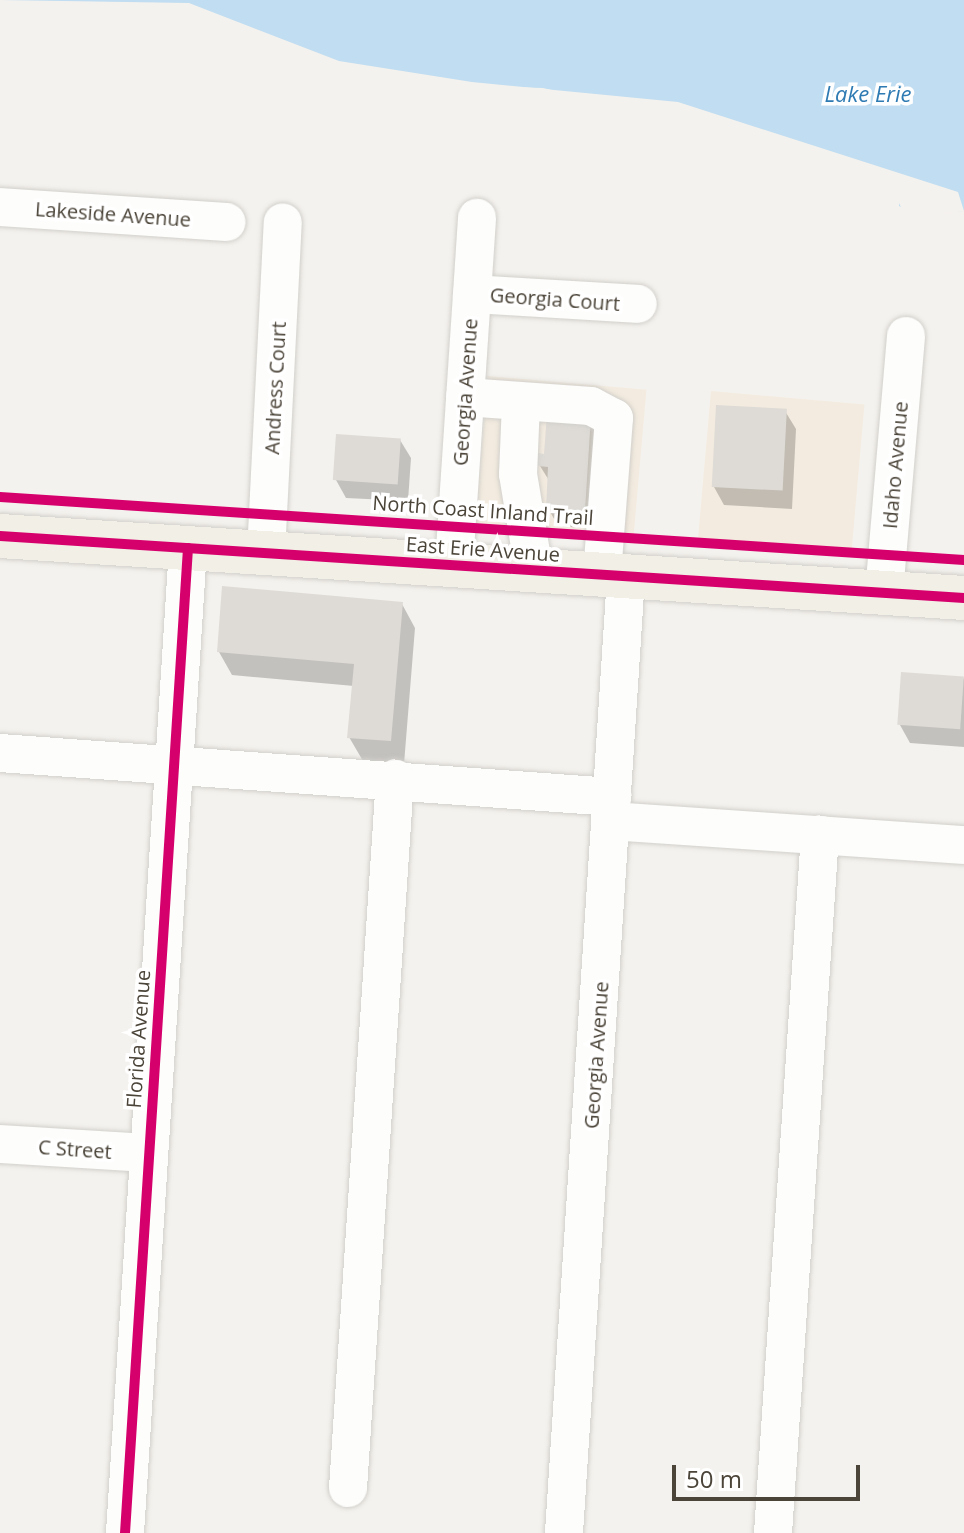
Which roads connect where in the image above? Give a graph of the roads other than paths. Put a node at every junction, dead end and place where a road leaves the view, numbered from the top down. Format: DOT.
graph roads {
  1 [pos="0,207"];
  2 [pos="477,218"];
  3 [pos="227,222"];
  4 [pos="283,222"];
  5 [pos="472,294"];
  6 [pos="638,304"];
  7 [pos="906,336"];
  8 [pos="465,397"];
  9 [pos="521,403"];
  10 [pos="0,536"];
  11 [pos="188,548"];
  12 [pos="266,553"];
  13 [pos="454,565"];
  14 [pos="534,571"];
  15 [pos="614,576"];
  16 [pos="884,593"];
  17 [pos="964,598"];
  18 [pos="0,753"];
  19 [pos="174,763"];
  20 [pos="395,779"];
  21 [pos="611,809"];
  22 [pos="820,835"];
  23 [pos="964,845"];
  24 [pos="0,1144"];
  25 [pos="149,1153"];
  26 [pos="348,1488"];
  27 [pos="125,1533"];
  28 [pos="564,1533"];
  29 [pos="773,1533"];
  1 -- 3 [label="street, Lakeside Avenue"];
  2 -- 5 [label="street, Georgia Avenue"];
  4 -- 12 [label="street, Andress Court"];
  5 -- 6 [label="street, Georgia Court"];
  5 -- 8 [label="street, Georgia Avenue"];
  7 -- 16 [label="street, Idaho Avenue"];
  8 -- 9 [label="street"];
  8 -- 13 [label="street, Georgia Avenue"];
  9 -- 14 [label="street"];
  9 -- 15 [label="street, Georgia Avenue"];
  10 -- 11 [label="main road, East Erie Avenue"];
  11 -- 12 [label="main road, East Erie Avenue"];
  11 -- 19 [label="street, Florida Avenue"];
  12 -- 13 [label="main road, East Erie Avenue"];
  13 -- 14 [label="main road, East Erie Avenue"];
  14 -- 15 [label="main road, East Erie Avenue"];
  15 -- 16 [label="main road, East Erie Avenue"];
  15 -- 21 [label="street, Georgia Avenue"];
  16 -- 17 [label="main road, East Erie Avenue"];
  18 -- 19 [label="street"];
  19 -- 20 [label="street"];
  19 -- 25 [label="street, Florida Avenue"];
  20 -- 21 [label="street"];
  20 -- 26 [label="street"];
  21 -- 22 [label="street"];
  21 -- 28 [label="street, Georgia Avenue"];
  22 -- 23 [label="street"];
  22 -- 29 [label="street"];
  24 -- 25 [label="street, C Street"];
  25 -- 27 [label="street, Florida Avenue"];
}
